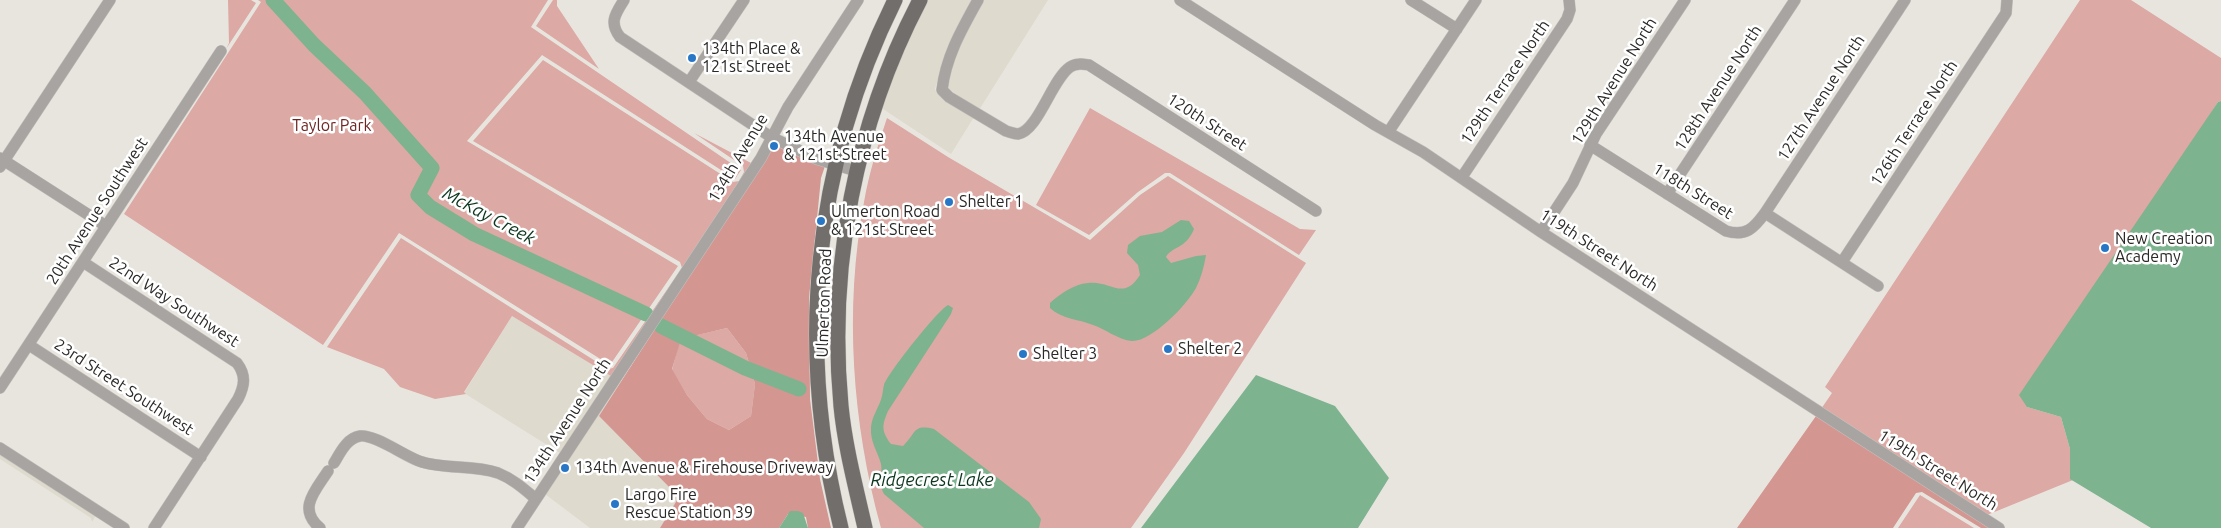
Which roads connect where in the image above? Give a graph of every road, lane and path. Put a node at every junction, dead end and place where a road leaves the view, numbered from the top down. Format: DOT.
graph roads {
  1 [pos="110,0"];
  2 [pos="624,0"];
  3 [pos="744,0"];
  4 [pos="858,0"];
  5 [pos="896,0"];
  6 [pos="920,0"];
  7 [pos="978,0"];
  8 [pos="1180,0"];
  9 [pos="1411,0"];
  10 [pos="1476,0"];
  11 [pos="1684,0"];
  12 [pos="1795,0"];
  13 [pos="1905,0"];
  14 [pos="2007,0"];
  15 [pos="1570,2"];
  16 [pos="1457,29"];
  17 [pos="221,51"];
  18 [pos="689,82"];
  19 [pos="1389,131"];
  20 [pos="771,137"];
  21 [pos="1590,145"];
  22 [pos="1,162"];
  23 [pos="835,165"];
  24 [pos="856,171"];
  25 [pos="1462,177"];
  26 [pos="1667,194"];
  27 [pos="1316,211"];
  28 [pos="1765,213"];
  29 [pos="106,226"];
  30 [pos="1541,232"];
  31 [pos="83,262"];
  32 [pos="1842,262"];
  33 [pos="1878,286"];
  34 [pos="646,332"];
  35 [pos="29,345"];
  36 [pos="0,388"];
  37 [pos="0,448"];
  38 [pos="201,457"];
  39 [pos="536,499"];
  40 [pos="124,528"];
  41 [pos="154,528"];
  42 [pos="320,528"];
  43 [pos="517,528"];
  44 [pos="841,528"];
  45 [pos="865,528"];
  46 [pos="2000,528"];
  1 -- 22 [label="street"];
  2 -- 18 [label="street"];
  3 -- 18 [label="street"];
  4 -- 20 [label="street, 134th Avenue"];
  5 -- 23 [label="main road, Ulmerton Road"];
  6 -- 24 [label="main road, Ulmerton Road"];
  7 -- 27 [label="street, 120th Street"];
  8 -- 19 [label="street, 119th Street North"];
  9 -- 16 [label="street"];
  10 -- 16 [label="street"];
  11 -- 21 [label="street, 129th Avenue North"];
  12 -- 26 [label="street, 128th Avenue North"];
  13 -- 28 [label="street, 127th Avenue North"];
  14 -- 32 [label="street, 126th Terrace North"];
  15 -- 25 [label="street, 129th Terrace North"];
  16 -- 19 [label="street"];
  17 -- 29 [label="street, 20th Avenue Southwest"];
  18 -- 20 [label="street"];
  19 -- 25 [label="street, 119th Street North"];
  20 -- 23 [label="street"];
  20 -- 34 [label="street, 134th Avenue"];
  21 -- 26 [label="street, 118th Street"];
  21 -- 30 [label="street, 129th Avenue North"];
  22 -- 29 [label="street"];
  23 -- 24 [label="street"];
  23 -- 44 [label="main road, Ulmerton Road"];
  24 -- 45 [label="main road, Ulmerton Road"];
  25 -- 30 [label="street, 119th Street North"];
  26 -- 28 [label="street, 118th Street"];
  28 -- 32 [label="street"];
  29 -- 31 [label="street, 20th Avenue Southwest"];
  30 -- 46 [label="street, 119th Street North"];
  31 -- 35 [label="street, 20th Avenue Southwest"];
  31 -- 38 [label="street, 22nd Way Southwest"];
  32 -- 33 [label="street"];
  34 -- 39 [label="street, 134th Avenue North"];
  35 -- 36 [label="street, 20th Avenue Southwest"];
  35 -- 38 [label="street, 23rd Street Southwest"];
  37 -- 40 [label="street"];
  38 -- 41 [label="street"];
  39 -- 42 [label="street"];
  39 -- 43 [label="street, 134th Avenue North"];
}
